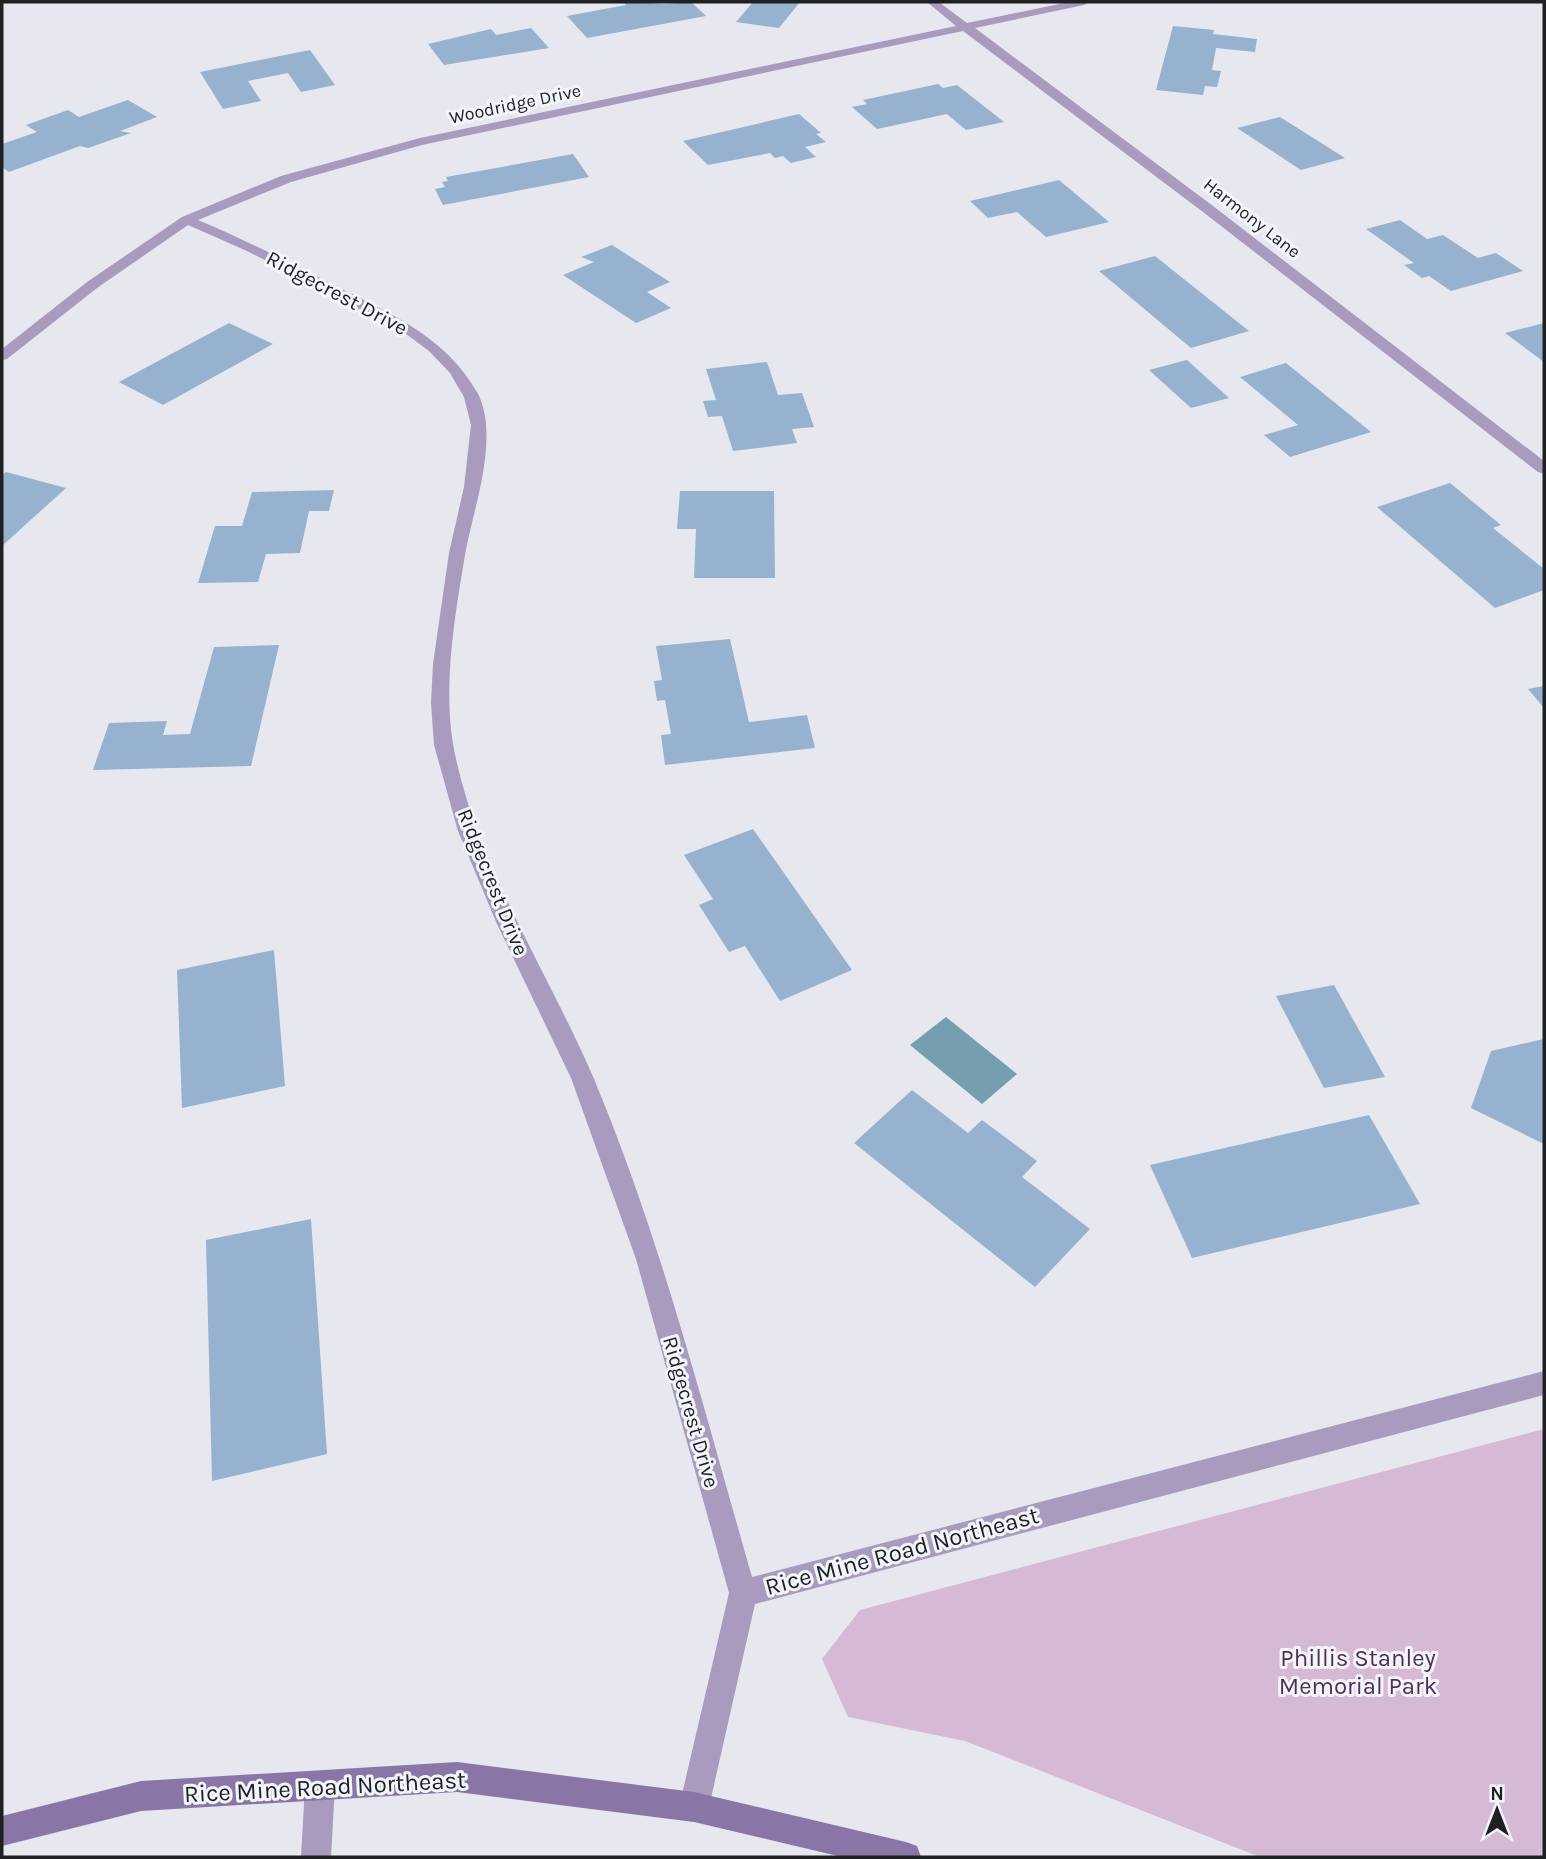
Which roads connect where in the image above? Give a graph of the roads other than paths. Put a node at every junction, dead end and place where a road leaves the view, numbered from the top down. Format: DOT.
graph roads {
  1 [pos="932,2"];
  2 [pos="1084,2"];
  3 [pos="967,27"];
  4 [pos="187,220"];
  5 [pos="2,356"];
  6 [pos="1544,469"];
  7 [pos="1544,1383"];
  8 [pos="743,1593"];
  9 [pos="320,1786"];
  10 [pos="694,1807"];
  11 [pos="2,1831"];
  12 [pos="316,1857"];
  13 [pos="906,1857"];
  1 -- 3 [label="street, Harmony Lane"];
  2 -- 3 [label="street, Woodridge Drive"];
  3 -- 4 [label="street, Woodridge Drive"];
  3 -- 6 [label="street, Harmony Lane"];
  4 -- 5 [label="street, Woodridge Drive"];
  4 -- 8 [label="street, Ridgecrest Drive"];
  7 -- 8 [label="street, Rice Mine Road Northeast"];
  8 -- 10 [label="street, Rice Mine Road Northeast"];
  9 -- 10 [label="main road, Rice Mine Road Northeast"];
  9 -- 11 [label="main road, Rice Mine Road Northeast"];
  9 -- 12 [label="street"];
  10 -- 13 [label="main road"];
}
